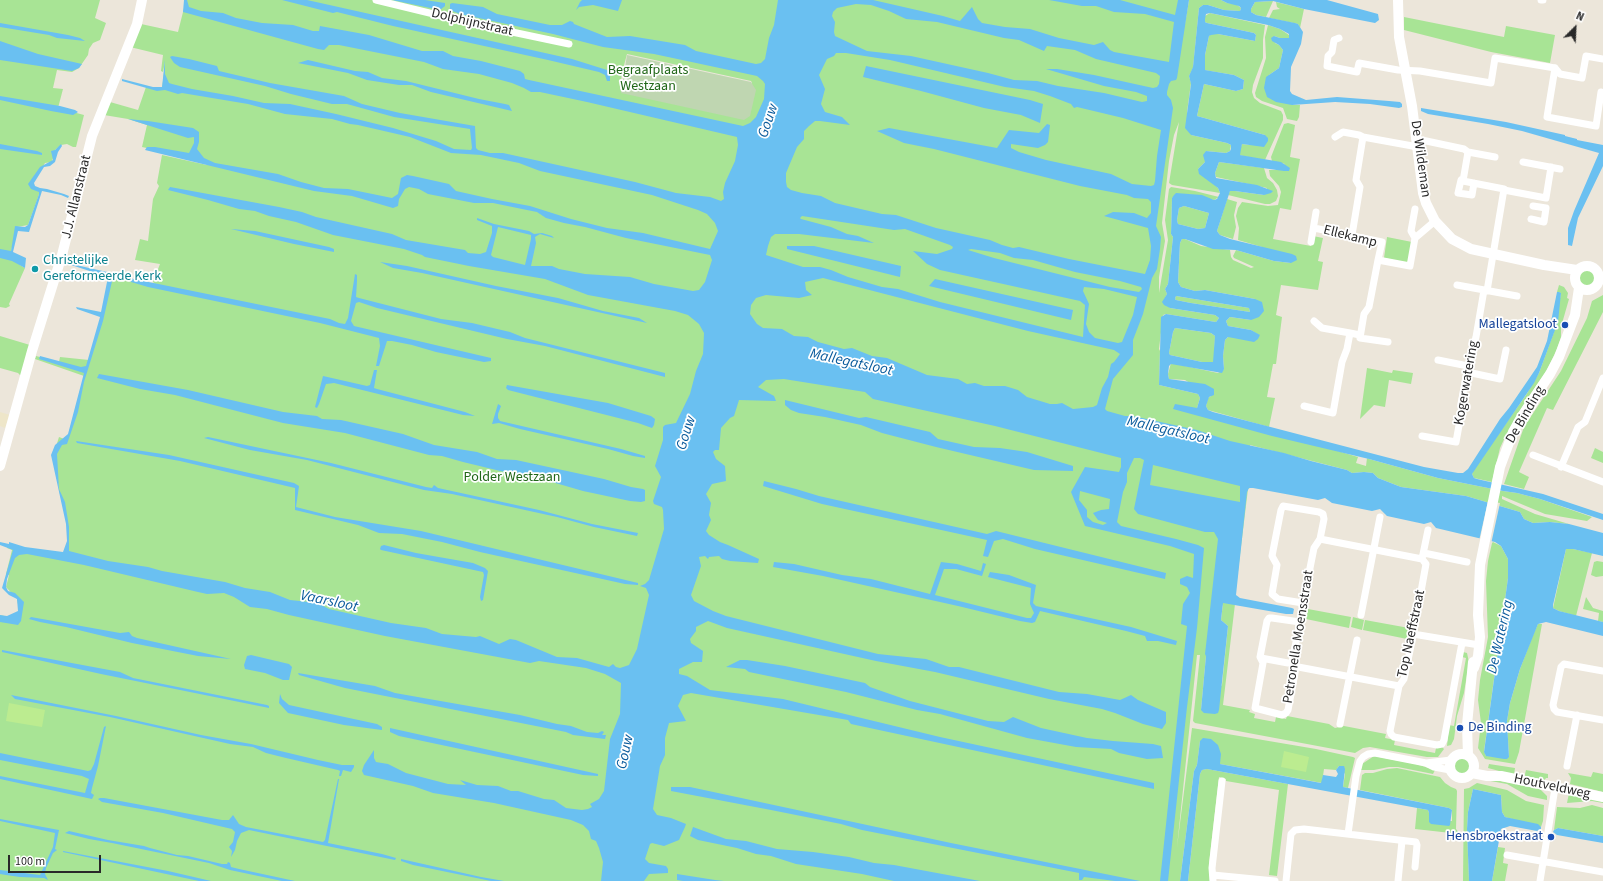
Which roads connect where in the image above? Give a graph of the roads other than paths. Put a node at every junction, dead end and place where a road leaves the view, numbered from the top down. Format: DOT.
graph roads {
  1 [pos="142,0"];
  2 [pos="376,0"];
  3 [pos="1398,0"];
  4 [pos="1339,38"];
  5 [pos="569,44"];
  6 [pos="1603,59"];
  7 [pos="1555,68"];
  8 [pos="1405,71"];
  9 [pos="1601,92"];
  10 [pos="1335,137"];
  11 [pos="1363,138"];
  12 [pos="1418,143"];
  13 [pos="1468,152"];
  14 [pos="1495,157"];
  15 [pos="1523,162"];
  16 [pos="1551,167"];
  17 [pos="1560,169"];
  18 [pos="1463,181"];
  19 [pos="1474,183"];
  20 [pos="1504,190"];
  21 [pos="1546,198"];
  22 [pos="1533,206"];
  23 [pos="1544,208"];
  24 [pos="1415,209"];
  25 [pos="1316,212"];
  26 [pos="1531,219"];
  27 [pos="1435,220"];
  28 [pos="1314,228"];
  29 [pos="1352,235"];
  30 [pos="1415,238"];
  31 [pos="1311,242"];
  32 [pos="1493,254"];
  33 [pos="1378,260"];
  34 [pos="1590,281"];
  35 [pos="1457,285"];
  36 [pos="1486,290"];
  37 [pos="1517,296"];
  38 [pos="1314,321"];
  39 [pos="1350,334"];
  40 [pos="1360,335"];
  41 [pos="1388,342"];
  42 [pos="1506,350"];
  43 [pos="1438,360"];
  44 [pos="1467,369"];
  45 [pos="1603,378"];
  46 [pos="1601,389"];
  47 [pos="1304,406"];
  48 [pos="1422,436"];
  49 [pos="1533,455"];
  50 [pos="0,466"];
  51 [pos="1561,467"];
  52 [pos="1603,482"];
  53 [pos="1380,517"];
  54 [pos="1428,530"];
  55 [pos="1320,539"];
  56 [pos="1373,550"];
  57 [pos="1423,556"];
  58 [pos="1467,562"];
  59 [pos="1303,603"];
  60 [pos="1361,615"];
  61 [pos="1300,622"];
  62 [pos="1413,634"];
  63 [pos="1356,640"];
  64 [pos="1462,643"];
  65 [pos="1477,645"];
  66 [pos="1261,658"];
  67 [pos="1290,665"];
  68 [pos="1603,671"];
  69 [pos="1350,677"];
  70 [pos="1399,686"];
  71 [pos="1577,715"];
  72 [pos="1603,720"];
  73 [pos="1340,724"];
  74 [pos="1464,754"];
  75 [pos="1450,765"];
  76 [pos="1567,766"];
  77 [pos="1473,769"];
  78 [pos="1222,781"];
  79 [pos="1555,788"];
  80 [pos="1603,797"];
  81 [pos="1348,834"];
  82 [pos="1402,841"];
  83 [pos="1508,855"];
  84 [pos="1543,860"];
  85 [pos="1415,868"];
  86 [pos="1603,872"];
  87 [pos="1213,878"];
  88 [pos="1275,881"];
  89 [pos="1286,881"];
  90 [pos="1398,881"];
  91 [pos="1540,881"];
  1 -- 50 [label="street, J.J. Allanstraat"];
  2 -- 5 [label="street, Dolphijnstraat"];
  3 -- 8 [label="street, De Wildeman"];
  4 -- 8 [label="street"];
  6 -- 7 [label="street"];
  7 -- 8 [label="street"];
  7 -- 9 [label="street"];
  8 -- 12 [label="street, De Wildeman"];
  10 -- 11 [label="street"];
  11 -- 12 [label="street"];
  11 -- 29 [label="street"];
  12 -- 13 [label="street"];
  12 -- 27 [label="street, De Wildeman"];
  13 -- 14 [label="street"];
  13 -- 18 [label="street"];
  15 -- 16 [label="street"];
  16 -- 17 [label="street"];
  16 -- 21 [label="street"];
  18 -- 19 [label="street"];
  18 -- 19 [label="street"];
  19 -- 20 [label="street"];
  20 -- 21 [label="street"];
  20 -- 32 [label="street, Kogerwatering"];
  21 -- 23 [label="street"];
  22 -- 23 [label="street"];
  23 -- 26 [label="street"];
  24 -- 30 [label="street, Ellekamp"];
  25 -- 28 [label="street"];
  27 -- 30 [label="street"];
  27 -- 32 [label="street, De Wildeman"];
  28 -- 29 [label="street, Ellekamp"];
  28 -- 31 [label="street"];
  29 -- 33 [label="street, Ellekamp"];
  30 -- 33 [label="street, Ellekamp"];
  32 -- 34 [label="street, De Wildeman"];
  32 -- 36 [label="street, Kogerwatering"];
  33 -- 40 [label="street"];
  34 -- 65 [label="street, De Binding"];
  35 -- 36 [label="street"];
  36 -- 37 [label="street"];
  36 -- 44 [label="street, Kogerwatering"];
  38 -- 39 [label="street"];
  39 -- 40 [label="street"];
  39 -- 47 [label="street"];
  40 -- 41 [label="street"];
  42 -- 44 [label="street"];
  43 -- 44 [label="street"];
  44 -- 48 [label="street, Kogerwatering"];
  45 -- 46 [label="street"];
  46 -- 51 [label="street"];
  49 -- 51 [label="street"];
  51 -- 52 [label="street"];
  53 -- 56 [label="street"];
  54 -- 57 [label="street, Top Naeffstraat"];
  55 -- 56 [label="street"];
  55 -- 59 [label="street, Petronella Moensstraat"];
  55 -- 59 [label="street, Petronella Moensstraat"];
  56 -- 57 [label="street"];
  56 -- 60 [label="street"];
  57 -- 58 [label="street"];
  57 -- 62 [label="street, Top Naeffstraat"];
  59 -- 61 [label="street, Petronella Moensstraat"];
  61 -- 66 [label="street"];
  61 -- 67 [label="street, Petronella Moensstraat"];
  62 -- 64 [label="street"];
  62 -- 70 [label="street, Top Naeffstraat"];
  63 -- 69 [label="street"];
  64 -- 65 [label="street"];
  64 -- 70 [label="street, Top Naeffstraat"];
  65 -- 74 [label="street, De Binding"];
  66 -- 67 [label="street"];
  66 -- 67 [label="street, Petronella Moensstraat"];
  67 -- 69 [label="street"];
  68 -- 71 [label="street"];
  69 -- 70 [label="street"];
  69 -- 73 [label="street"];
  71 -- 72 [label="street"];
  71 -- 76 [label="street"];
  74 -- 75 [label="street"];
  74 -- 77 [label="street"];
  75 -- 77 [label="street"];
  75 -- 81 [label="street"];
  77 -- 79 [label="street, Houtveldweg"];
  78 -- 87 [label="street"];
  79 -- 80 [label="street, Houtveldweg"];
  79 -- 84 [label="street"];
  81 -- 82 [label="street"];
  81 -- 89 [label="street"];
  82 -- 85 [label="street"];
  82 -- 90 [label="street"];
  83 -- 84 [label="street"];
  84 -- 86 [label="street"];
  84 -- 91 [label="street"];
  87 -- 88 [label="street"];
}
